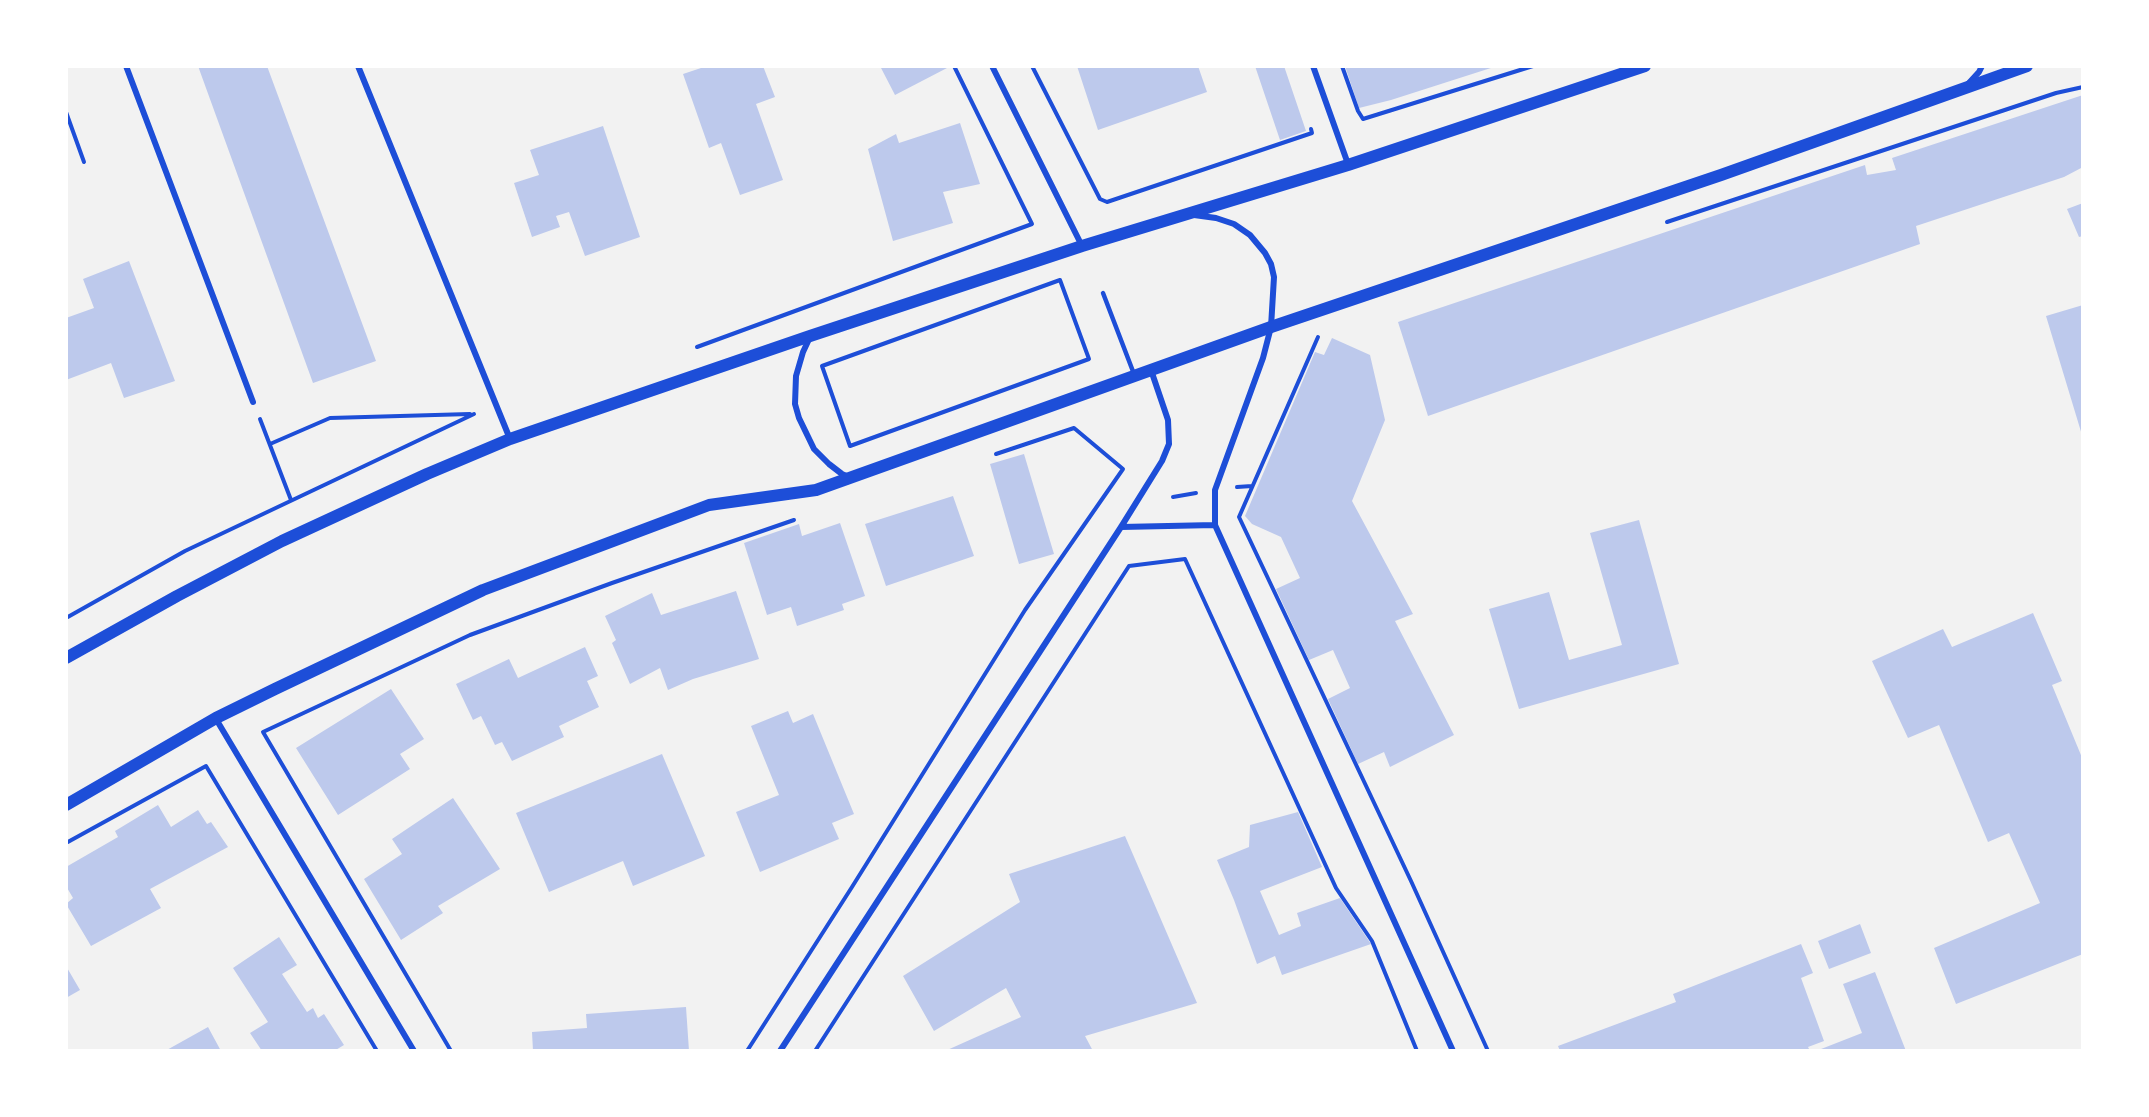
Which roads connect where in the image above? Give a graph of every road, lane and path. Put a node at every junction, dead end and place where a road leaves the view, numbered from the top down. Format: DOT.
graph roads {
  1 [pos="126,66"];
  2 [pos="358,66"];
  3 [pos="954,66"];
  4 [pos="992,66"];
  5 [pos="1032,66"];
  6 [pos="1313,66"];
  7 [pos="1342,66"];
  8 [pos="1533,66"];
  9 [pos="1645,66"];
  10 [pos="1982,66"];
  11 [pos="2027,66"];
  12 [pos="2083,87"];
  13 [pos="1961,91"];
  14 [pos="66,112"];
  15 [pos="1312,133"];
  16 [pos="84,162"];
  17 [pos="1348,165"];
  18 [pos="1191,214"];
  19 [pos="1659,224"];
  20 [pos="1082,246"];
  21 [pos="1103,294"];
  22 [pos="1271,327"];
  23 [pos="1329,333"];
  24 [pos="810,336"];
  25 [pos="696,347"];
  26 [pos="1089,359"];
  27 [pos="1151,370"];
  28 [pos="1135,376"];
  29 [pos="253,402"];
  30 [pos="510,439"];
  31 [pos="270,444"];
  32 [pos="986,457"];
  33 [pos="850,477"];
  34 [pos="1200,492"];
  35 [pos="1173,497"];
  36 [pos="291,500"];
  37 [pos="798,519"];
  38 [pos="1215,525"];
  39 [pos="1121,526"];
  40 [pos="66,618"];
  41 [pos="66,658"];
  42 [pos="216,718"];
  43 [pos="66,805"];
  44 [pos="66,843"];
  45 [pos="377,1051"];
  46 [pos="414,1051"];
  47 [pos="451,1051"];
  48 [pos="747,1051"];
  49 [pos="780,1051"];
  50 [pos="815,1051"];
  51 [pos="1417,1051"];
  52 [pos="1453,1051"];
  53 [pos="1488,1051"];
  1 -- 29 [label="street"];
  2 -- 30 [label="street"];
  3 -- 25 [label="path"];
  4 -- 20 [label="street"];
  5 -- 15 [label="path"];
  6 -- 17 [label="street"];
  7 -- 8 [label="path"];
  9 -- 17 [label="main road"];
  10 -- 13 [label="street"];
  11 -- 13 [label="main road"];
  12 -- 19 [label="path"];
  13 -- 22 [label="main road"];
  14 -- 16 [label="path"];
  17 -- 18 [label="main road"];
  18 -- 20 [label="main road"];
  18 -- 22 [label="street"];
  20 -- 24 [label="main road"];
  21 -- 28 [label="lane"];
  22 -- 27 [label="main road"];
  22 -- 38 [label="street"];
  23 -- 53 [label="path"];
  24 -- 30 [label="main road"];
  24 -- 33 [label="street"];
  26 -- 26 [label="path"];
  27 -- 28 [label="main road"];
  27 -- 39 [label="street"];
  28 -- 33 [label="main road"];
  29 -- 31 [label="path"];
  30 -- 41 [label="main road"];
  31 -- 36 [label="path"];
  31 -- 36 [label="path"];
  32 -- 48 [label="path"];
  33 -- 42 [label="main road"];
  34 -- 35 [label="path"];
  36 -- 40 [label="path"];
  37 -- 47 [label="path"];
  38 -- 39 [label="street"];
  38 -- 52 [label="street"];
  39 -- 49 [label="street"];
  42 -- 43 [label="main road"];
  42 -- 46 [label="street"];
  44 -- 45 [label="path"];
  50 -- 51 [label="path"];
}
